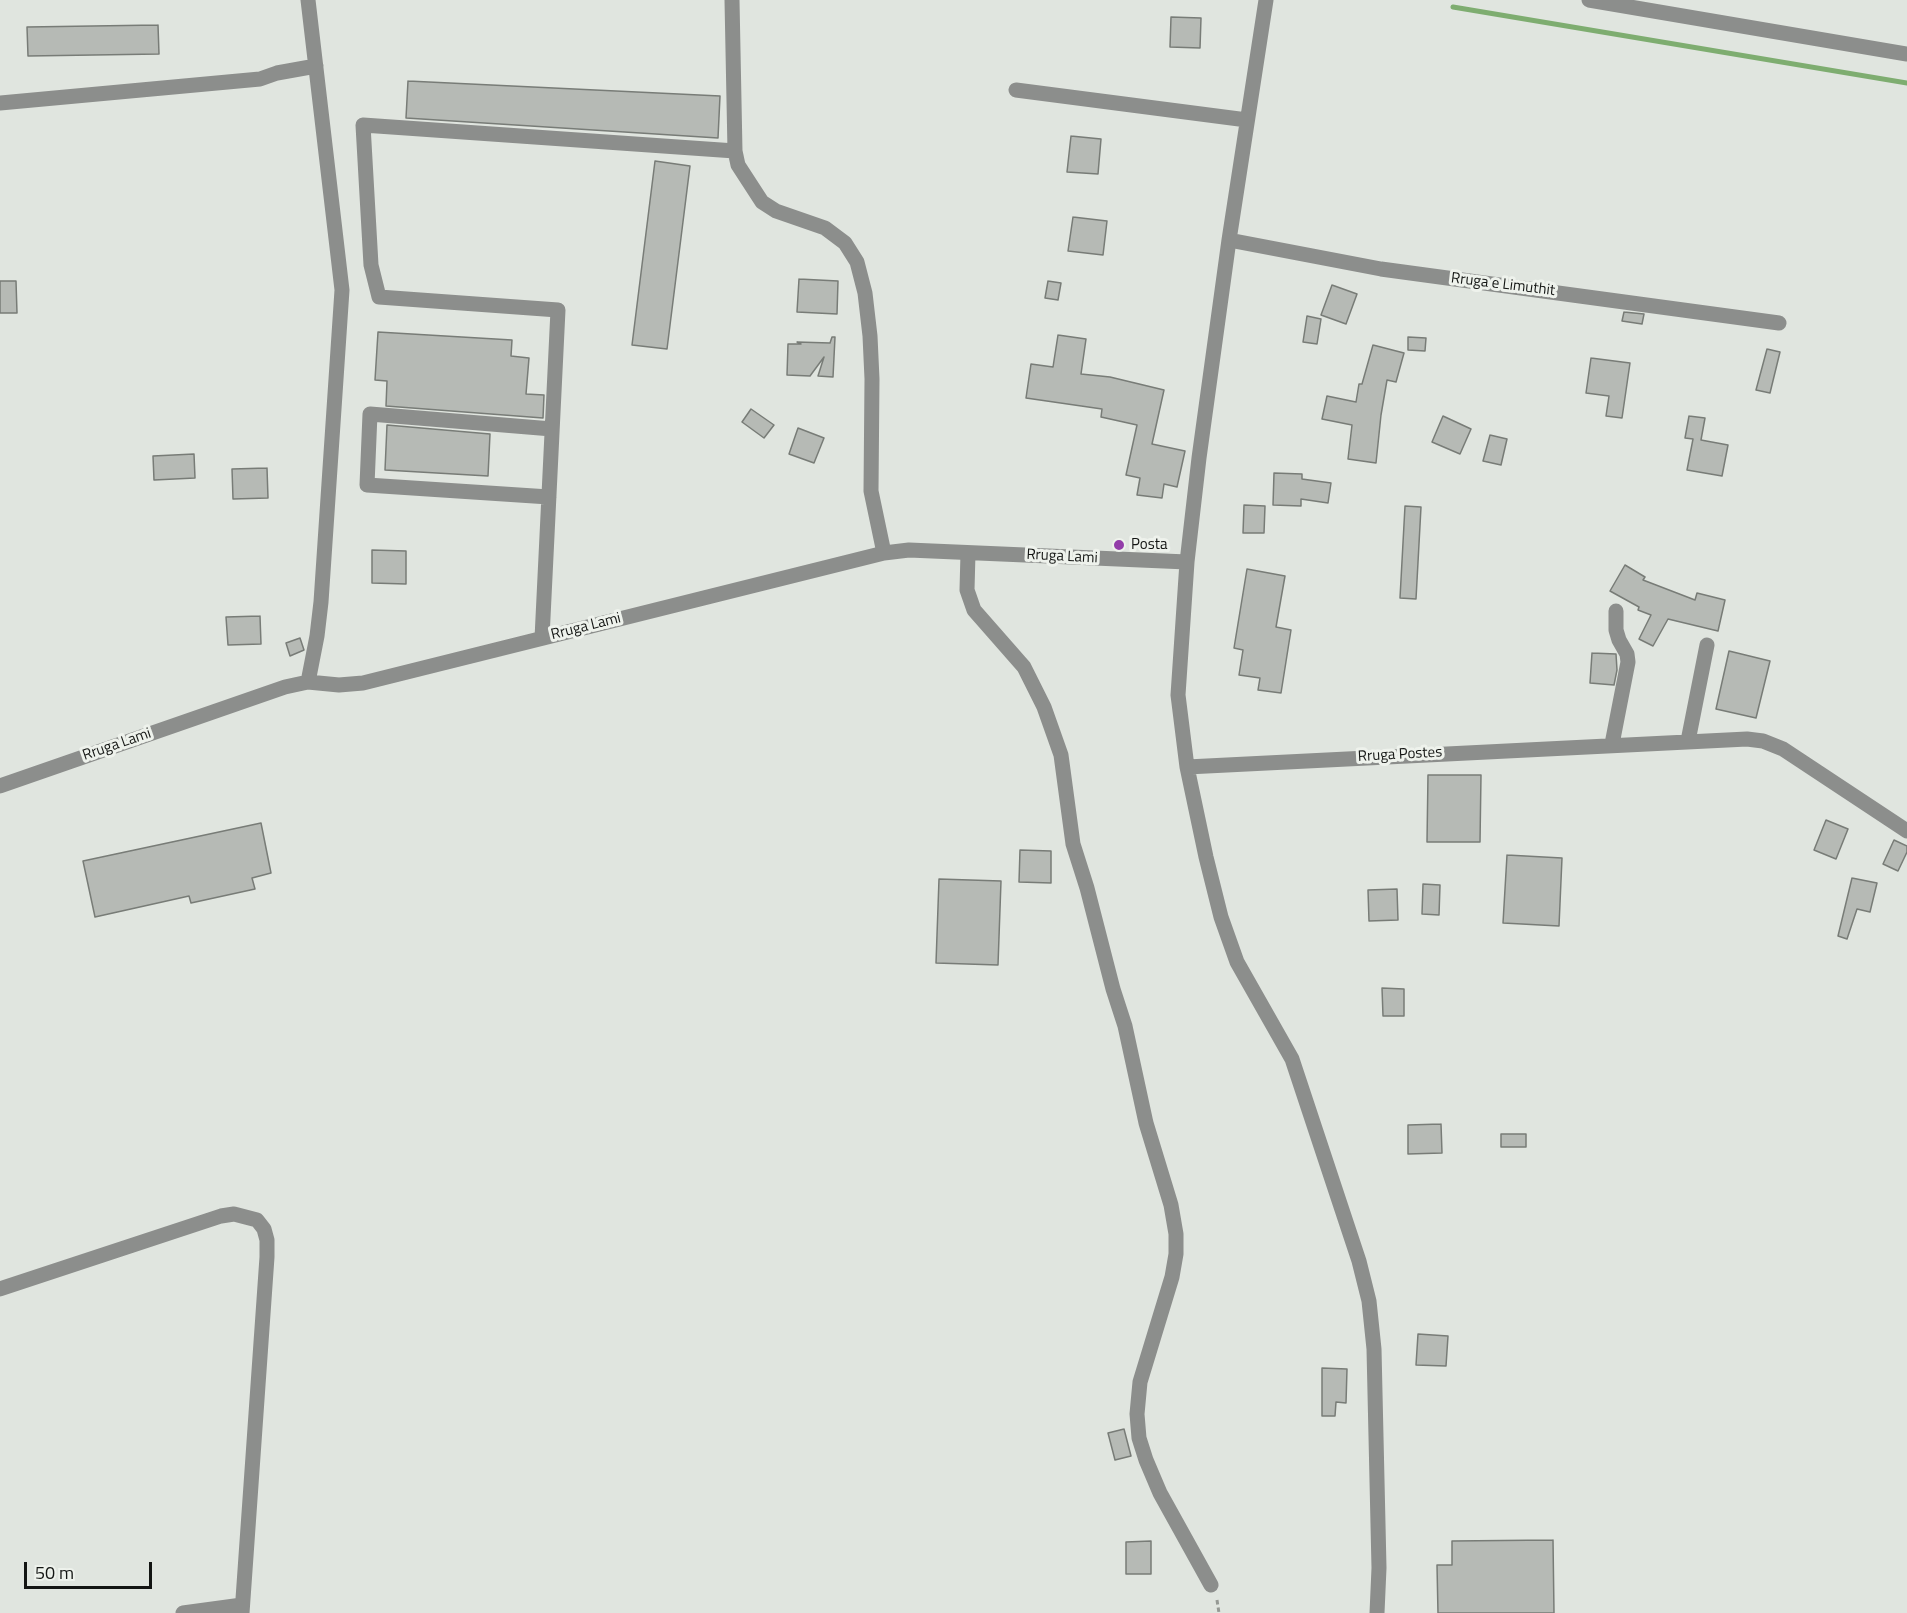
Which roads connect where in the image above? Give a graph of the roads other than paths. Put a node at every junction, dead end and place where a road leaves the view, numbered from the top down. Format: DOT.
graph roads {
  1 [pos="308,0"];
  2 [pos="732,0"];
  3 [pos="1266,0"];
  4 [pos="1589,0"];
  5 [pos="1907,54"];
  6 [pos="316,66"];
  7 [pos="1016,90"];
  8 [pos="0,103"];
  9 [pos="1247,120"];
  10 [pos="735,152"];
  11 [pos="1229,240"];
  12 [pos="1779,323"];
  13 [pos="552,429"];
  14 [pos="549,497"];
  15 [pos="884,553"];
  16 [pos="969,553"];
  17 [pos="1187,562"];
  18 [pos="1616,611"];
  19 [pos="542,638"];
  20 [pos="1707,645"];
  21 [pos="314,682"];
  22 [pos="1688,741"];
  23 [pos="1612,744"];
  24 [pos="1187,767"];
  25 [pos="0,786"];
  26 [pos="1907,831"];
  27 [pos="0,1289"];
  28 [pos="1211,1585"];
  29 [pos="242,1609"];
  30 [pos="183,1613"];
  31 [pos="1377,1613"];
  1 -- 6 [label="street"];
  2 -- 10 [label="street"];
  3 -- 9 [label="street"];
  4 -- 5 [label="street"];
  6 -- 8 [label="street"];
  6 -- 21 [label="street"];
  7 -- 9 [label="street"];
  9 -- 11 [label="street"];
  10 -- 13 [label="street"];
  10 -- 15 [label="street"];
  11 -- 12 [label="street, Rruga e Limuthit"];
  11 -- 17 [label="street"];
  13 -- 14 [label="street"];
  13 -- 14 [label="street"];
  14 -- 19 [label="street"];
  15 -- 16 [label="street, Rruga Lami"];
  15 -- 19 [label="street, Rruga Lami"];
  16 -- 17 [label="street, Rruga Lami"];
  16 -- 28 [label="street"];
  17 -- 24 [label="street"];
  18 -- 23 [label="street"];
  19 -- 21 [label="street, Rruga Lami"];
  20 -- 22 [label="street"];
  21 -- 25 [label="street, Rruga Lami"];
  22 -- 23 [label="street, Rruga Postes"];
  22 -- 26 [label="street, Rruga Postes"];
  23 -- 24 [label="street, Rruga Postes"];
  24 -- 31 [label="street"];
  27 -- 29 [label="street"];
  29 -- 30 [label="street"];
}
